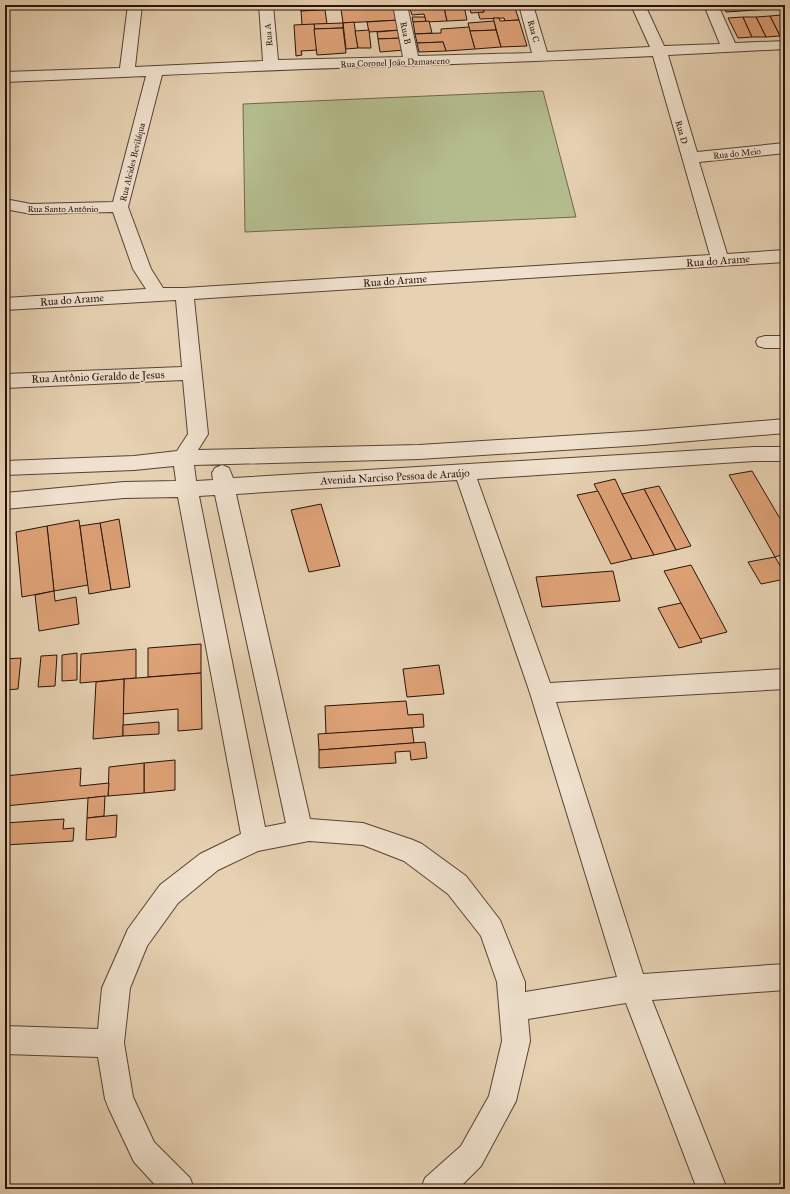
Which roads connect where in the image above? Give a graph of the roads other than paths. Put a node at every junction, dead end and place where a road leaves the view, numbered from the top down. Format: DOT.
graph roads {
  1 [pos="135,5"];
  2 [pos="266,5"];
  3 [pos="400,5"];
  4 [pos="526,5"];
  5 [pos="638,5"];
  6 [pos="711,5"];
  7 [pos="785,45"];
  8 [pos="729,47"];
  9 [pos="659,51"];
  10 [pos="541,57"];
  11 [pos="412,62"];
  12 [pos="270,65"];
  13 [pos="154,71"];
  14 [pos="126,72"];
  15 [pos="5,76"];
  16 [pos="785,148"];
  17 [pos="689,158"];
  18 [pos="5,204"];
  19 [pos="120,207"];
  20 [pos="785,256"];
  21 [pos="720,261"];
  22 [pos="158,294"];
  23 [pos="184,294"];
  24 [pos="5,304"];
  25 [pos="765,342"];
  26 [pos="785,342"];
  27 [pos="192,373"];
  28 [pos="5,381"];
  29 [pos="785,426"];
  30 [pos="198,434"];
  31 [pos="785,454"];
  32 [pos="183,458"];
  33 [pos="221,458"];
  34 [pos="5,468"];
  35 [pos="465,473"];
  36 [pos="224,487"];
  37 [pos="187,489"];
  38 [pos="5,501"];
  39 [pos="785,679"];
  40 [pos="542,693"];
  41 [pos="300,831"];
  42 [pos="255,840"];
  43 [pos="785,977"];
  44 [pos="634,988"];
  45 [pos="513,1008"];
  46 [pos="5,1040"];
  47 [pos="110,1043"];
  48 [pos="180,1189"];
  49 [pos="436,1189"];
  50 [pos="712,1189"];
  1 -- 14 [label="street"];
  2 -- 12 [label="street, Rua A"];
  3 -- 11 [label="street, Rua B"];
  4 -- 10 [label="street, Rua C"];
  5 -- 9 [label="street, Rua D"];
  6 -- 8 [label="street"];
  7 -- 8 [label="street, Rua Coronel João Damasceno"];
  8 -- 9 [label="street, Rua Coronel João Damasceno"];
  9 -- 10 [label="street, Rua Coronel João Damasceno"];
  9 -- 17 [label="street, Rua D"];
  10 -- 11 [label="street, Rua Coronel João Damasceno"];
  11 -- 12 [label="street, Rua Coronel João Damasceno"];
  12 -- 13 [label="street, Rua Coronel João Damasceno"];
  13 -- 14 [label="street, Rua Coronel João Damasceno"];
  13 -- 19 [label="street, Rua Alcides Beviláqua"];
  14 -- 15 [label="street, Rua Coronel João Damasceno"];
  16 -- 17 [label="street, Rua do Meio"];
  17 -- 21 [label="street, Rua D"];
  18 -- 19 [label="street, Rua Santo Antônio"];
  19 -- 22 [label="street, Rua Alcides Beviláqua"];
  20 -- 21 [label="street, Rua do Arame"];
  21 -- 23 [label="street, Rua do Arame"];
  22 -- 23 [label="street, Rua do Arame"];
  22 -- 24 [label="street, Rua do Arame"];
  23 -- 27 [label="street"];
  25 -- 26 [label="street"];
  27 -- 28 [label="street, Rua Antônio Geraldo de Jesus"];
  27 -- 30 [label="street"];
  29 -- 33 [label="street"];
  30 -- 32 [label="street"];
  30 -- 33 [label="street"];
  31 -- 35 [label="street, Avenida Narciso Pessoa de Araújo"];
  32 -- 33 [label="street"];
  32 -- 34 [label="street"];
  32 -- 37 [label="street"];
  33 -- 36 [label="street"];
  35 -- 36 [label="street, Avenida Narciso Pessoa de Araújo"];
  35 -- 40 [label="street"];
  36 -- 37 [label="street, Avenida Narciso Pessoa de Araújo"];
  36 -- 41 [label="street"];
  37 -- 38 [label="street, Avenida Narciso Pessoa de Araújo"];
  37 -- 42 [label="street"];
  39 -- 40 [label="street"];
  40 -- 44 [label="street"];
  41 -- 42 [label="street"];
  41 -- 45 [label="street"];
  42 -- 47 [label="street"];
  43 -- 44 [label="street"];
  44 -- 45 [label="street"];
  44 -- 50 [label="street"];
  45 -- 49 [label="street"];
  46 -- 47 [label="street"];
  47 -- 48 [label="street"];
}
